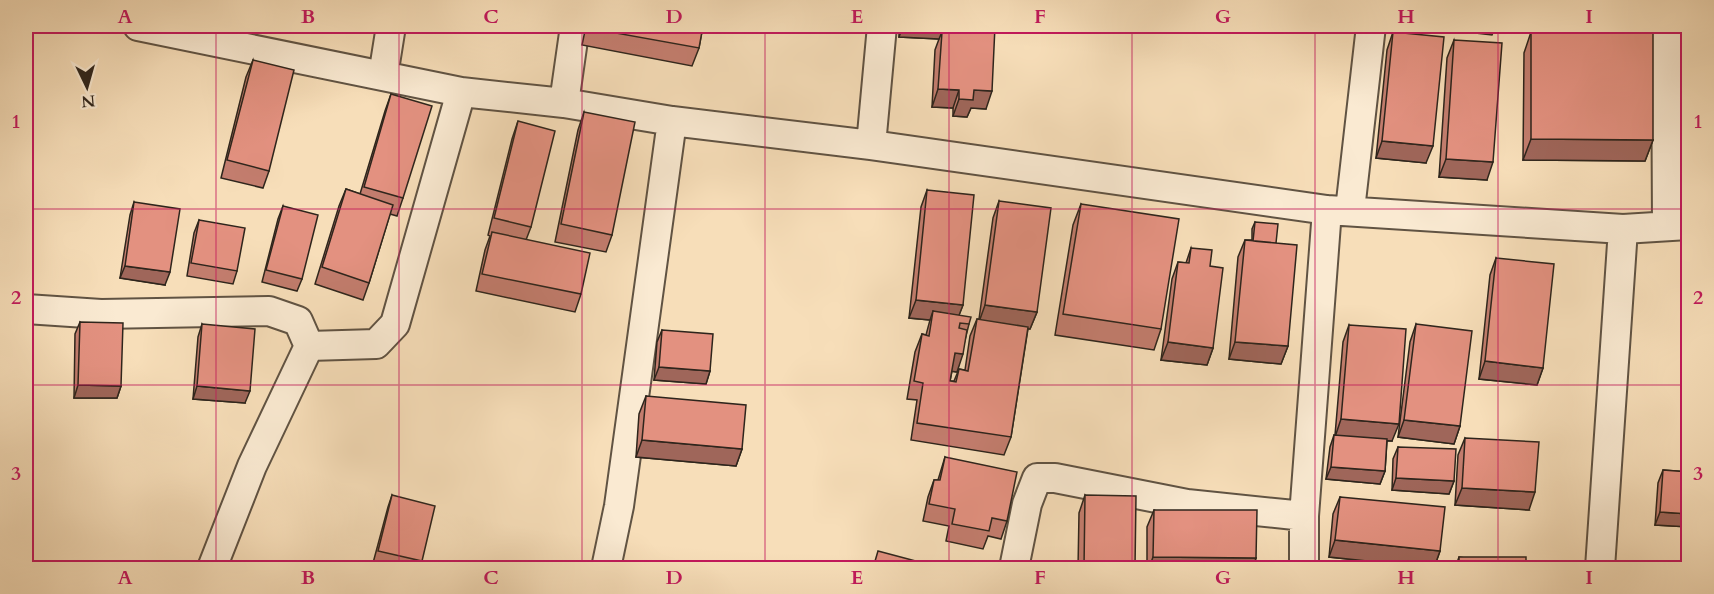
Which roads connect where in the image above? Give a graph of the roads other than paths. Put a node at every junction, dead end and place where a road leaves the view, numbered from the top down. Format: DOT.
graph roads {
  1 [pos="138,26"];
  2 [pos="391,26"];
  3 [pos="574,26"];
  4 [pos="882,26"];
  5 [pos="1371,26"];
  6 [pos="1666,26"];
  7 [pos="383,76"];
  8 [pos="460,92"];
  9 [pos="564,103"];
  10 [pos="672,121"];
  11 [pos="871,145"];
  12 [pos="1338,210"];
  13 [pos="1678,225"];
  14 [pos="1623,229"];
  15 [pos="26,309"];
  16 [pos="309,346"];
  17 [pos="1304,516"];
  18 [pos="212,568"];
  19 [pos="606,568"];
  20 [pos="1014,568"];
  21 [pos="1304,568"];
  22 [pos="1600,568"];
  1 -- 7 [label="street"];
  2 -- 7 [label="street"];
  3 -- 9 [label="street"];
  4 -- 11 [label="street"];
  5 -- 12 [label="street"];
  6 -- 13 [label="street"];
  7 -- 8 [label="street"];
  8 -- 9 [label="street"];
  8 -- 16 [label="street"];
  9 -- 10 [label="street"];
  10 -- 11 [label="street"];
  10 -- 19 [label="street"];
  11 -- 12 [label="street"];
  12 -- 14 [label="street"];
  12 -- 17 [label="street"];
  13 -- 14 [label="street"];
  14 -- 22 [label="street"];
  15 -- 16 [label="street"];
  16 -- 18 [label="street"];
  17 -- 20 [label="street"];
  17 -- 21 [label="street"];
}
